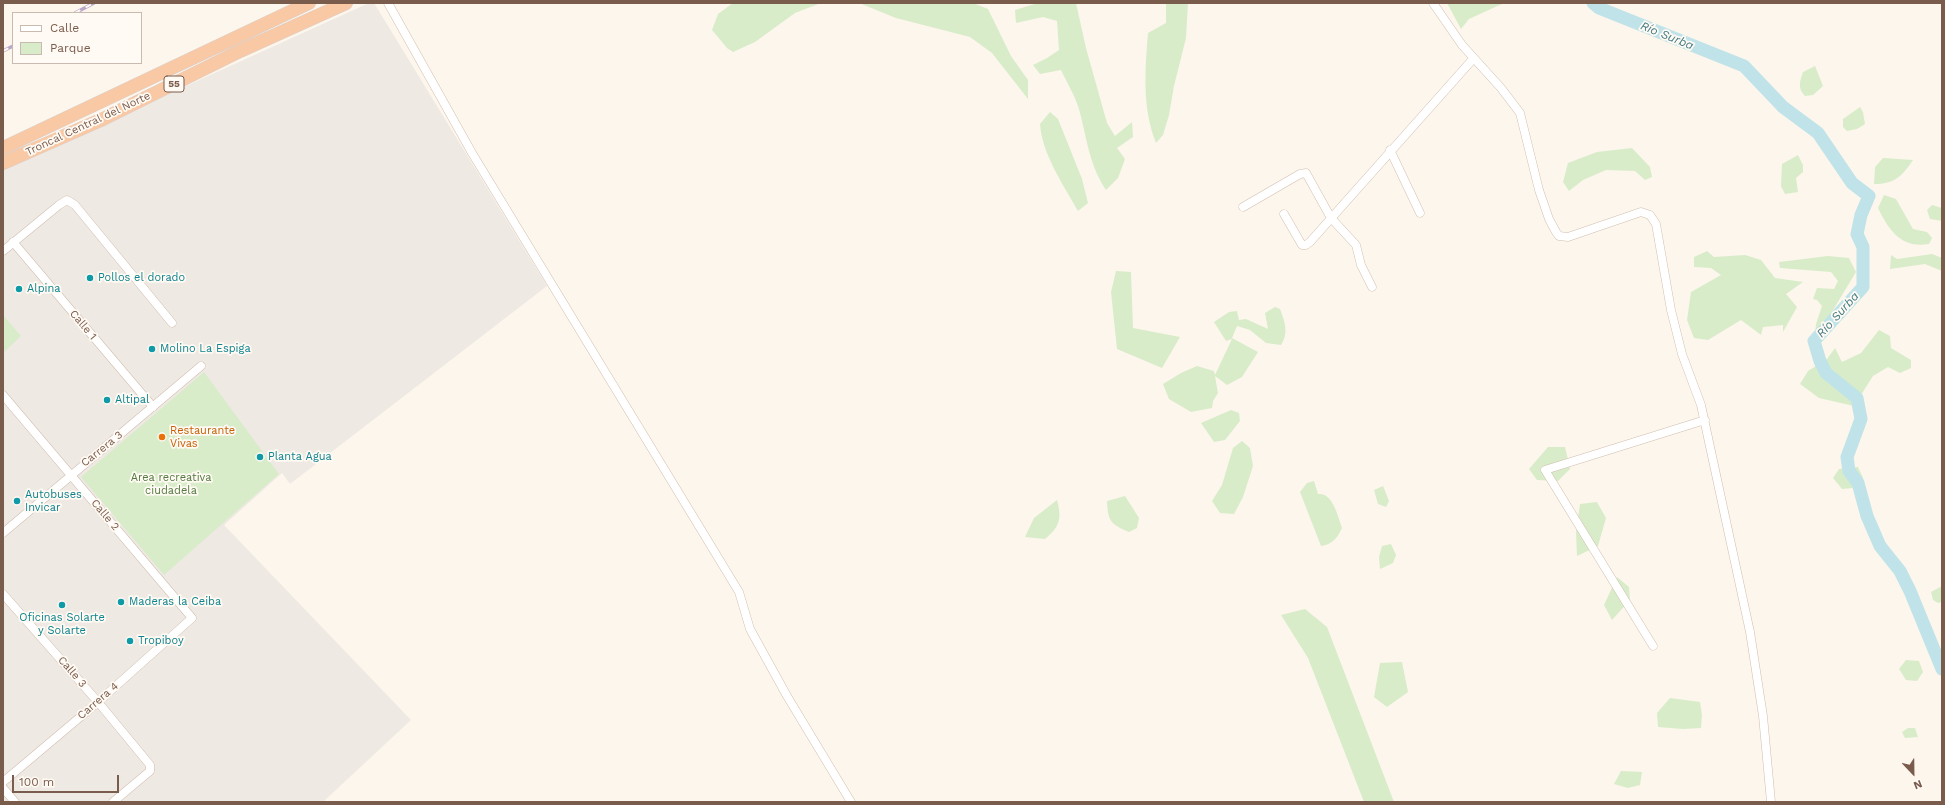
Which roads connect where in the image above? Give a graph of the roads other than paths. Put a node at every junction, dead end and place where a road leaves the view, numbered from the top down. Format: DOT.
graph roads {
  1 [pos="309,3"];
  2 [pos="346,3"];
  3 [pos="388,3"];
  4 [pos="1433,3"];
  5 [pos="1473,59"];
  6 [pos="3,148"];
  7 [pos="1390,150"];
  8 [pos="3,163"];
  9 [pos="1244,207"];
  10 [pos="1420,213"];
  11 [pos="1284,214"];
  12 [pos="1331,218"];
  13 [pos="13,242"];
  14 [pos="3,251"];
  15 [pos="1372,287"];
  16 [pos="172,323"];
  17 [pos="201,366"];
  18 [pos="3,395"];
  19 [pos="153,407"];
  20 [pos="1705,420"];
  21 [pos="71,474"];
  22 [pos="3,533"];
  23 [pos="3,594"];
  24 [pos="192,618"];
  25 [pos="1653,646"];
  26 [pos="98,702"];
  27 [pos="3,782"];
  28 [pos="3,788"];
  29 [pos="15,802"];
  30 [pos="113,802"];
  31 [pos="851,802"];
  32 [pos="1771,802"];
  1 -- 6 [label="highway, Troncal Central del Norte / 55"];
  2 -- 8 [label="highway, Troncal Central del Norte / 55"];
  3 -- 31 [label="street"];
  4 -- 5 [label="street"];
  5 -- 7 [label="street"];
  5 -- 20 [label="street"];
  7 -- 10 [label="street"];
  7 -- 12 [label="street"];
  9 -- 12 [label="street"];
  11 -- 12 [label="street"];
  12 -- 15 [label="street"];
  13 -- 14 [label="street"];
  13 -- 16 [label="street"];
  13 -- 19 [label="street, Calle 1"];
  17 -- 19 [label="street, Carrera 3"];
  18 -- 21 [label="street, Calle 2"];
  19 -- 21 [label="street, Carrera 3"];
  20 -- 25 [label="street"];
  20 -- 32 [label="street"];
  21 -- 22 [label="street, Carrera 3"];
  21 -- 24 [label="street, Calle 2"];
  23 -- 26 [label="street, Calle 3"];
  24 -- 26 [label="street, Carrera 4"];
  26 -- 27 [label="street, Carrera 4"];
  26 -- 30 [label="street, Calle 3"];
  28 -- 29 [label="street"];
}
